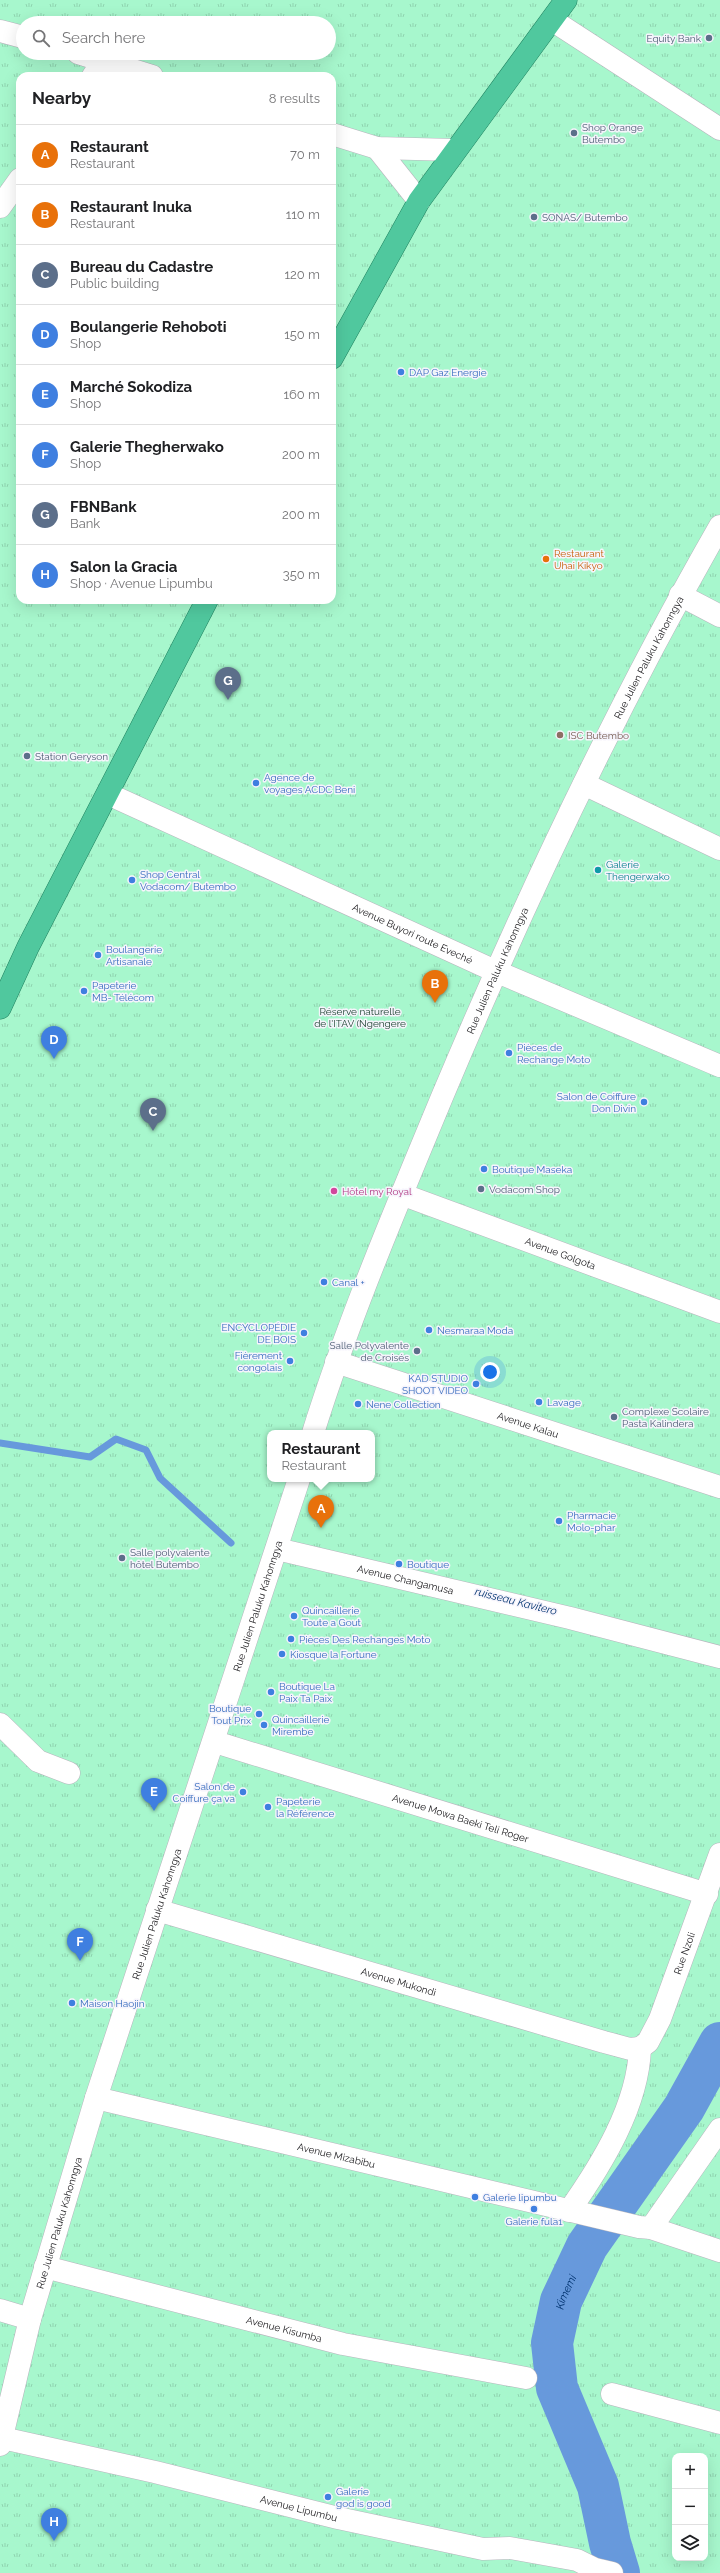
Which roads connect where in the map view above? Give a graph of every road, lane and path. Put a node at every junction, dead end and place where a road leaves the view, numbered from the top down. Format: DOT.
graph roads {
  1 [pos="566,0"];
  2 [pos="552,20"];
  3 [pos="0,31"];
  4 [pos="16,36"];
  5 [pos="87,60"];
  6 [pos="98,68"];
  7 [pos="125,72"];
  8 [pos="720,129"];
  9 [pos="336,135"];
  10 [pos="376,148"];
  11 [pos="454,150"];
  12 [pos="16,185"];
  13 [pos="419,201"];
  14 [pos="0,207"];
  15 [pos="336,351"];
  16 [pos="720,526"];
  17 [pos="680,595"];
  18 [pos="205,604"];
  19 [pos="720,616"];
  20 [pos="584,784"];
  21 [pos="108,794"];
  22 [pos="720,848"];
  23 [pos="495,971"];
  24 [pos="0,1008"];
  25 [pos="720,1066"];
  26 [pos="401,1194"];
  27 [pos="720,1312"];
  28 [pos="336,1362"];
  29 [pos="314,1430"];
  30 [pos="298,1482"];
  31 [pos="720,1487"];
  32 [pos="277,1549"];
  33 [pos="720,1657"];
  34 [pos="0,1724"];
  35 [pos="215,1742"];
  36 [pos="69,1773"];
  37 [pos="720,1854"];
  38 [pos="707,1894"];
  39 [pos="157,1910"];
  40 [pos="640,2048"];
  41 [pos="96,2098"];
  42 [pos="720,2129"];
  43 [pos="573,2212"];
  44 [pos="646,2228"];
  45 [pos="720,2250"];
  46 [pos="45,2267"];
  47 [pos="0,2310"];
  48 [pos="30,2319"];
  49 [pos="526,2378"];
  50 [pos="612,2394"];
  51 [pos="720,2423"];
  52 [pos="1,2441"];
  53 [pos="604,2571"];
  1 -- 2 [label="highway"];
  2 -- 8 [label="street"];
  2 -- 11 [label="highway"];
  3 -- 4 [label="street"];
  5 -- 6 [label="street"];
  6 -- 7 [label="street"];
  9 -- 10 [label="street"];
  10 -- 11 [label="street"];
  10 -- 13 [label="street"];
  11 -- 13 [label="highway"];
  12 -- 14 [label="street"];
  13 -- 15 [label="highway"];
  16 -- 17 [label="street, Rue Julien Paluku Kahonngya"];
  17 -- 19 [label="street"];
  17 -- 20 [label="street, Rue Julien Paluku Kahonngya"];
  18 -- 21 [label="highway"];
  20 -- 22 [label="street"];
  20 -- 23 [label="street, Rue Julien Paluku Kahonngya"];
  21 -- 23 [label="street, Avenue Buyori route Eveché"];
  21 -- 24 [label="highway"];
  23 -- 25 [label="street, Avenue Buyori route Eveché"];
  23 -- 26 [label="street, Rue Julien Paluku Kahonngya"];
  26 -- 27 [label="street, Avenue Golgota"];
  26 -- 28 [label="street, Rue Julien Paluku Kahonngya"];
  28 -- 29 [label="street, Rue Julien Paluku Kahonngya"];
  28 -- 31 [label="street, Avenue Kalau"];
  30 -- 32 [label="street, Rue Julien Paluku Kahonngya"];
  32 -- 33 [label="street, Avenue Changamusa"];
  32 -- 35 [label="street, Rue Julien Paluku Kahonngya"];
  34 -- 36 [label="street"];
  35 -- 38 [label="street, Avenue Mowa Baeki Teli Roger"];
  35 -- 39 [label="street, Rue Julien Paluku Kahonngya"];
  37 -- 38 [label="street, Rue Nzoli"];
  38 -- 40 [label="street, Rue Nzoli"];
  39 -- 40 [label="street, Avenue Mukondi"];
  39 -- 41 [label="street, Rue Julien Paluku Kahonngya"];
  40 -- 43 [label="street"];
  41 -- 43 [label="street, Avenue Mizabibu"];
  41 -- 46 [label="street, Rue Julien Paluku Kahonngya"];
  42 -- 44 [label="street"];
  43 -- 44 [label="street, Avenue Mizabibu"];
  44 -- 45 [label="street, Avenue Mizabibu"];
  46 -- 48 [label="street, Rue Julien Paluku Kahonngya"];
  46 -- 49 [label="street, Avenue Kisumba"];
  47 -- 48 [label="street"];
  48 -- 52 [label="street, Rue Julien Paluku Kahonngya"];
  50 -- 51 [label="street"];
  52 -- 53 [label="street, Avenue Lipumbu"];
}
